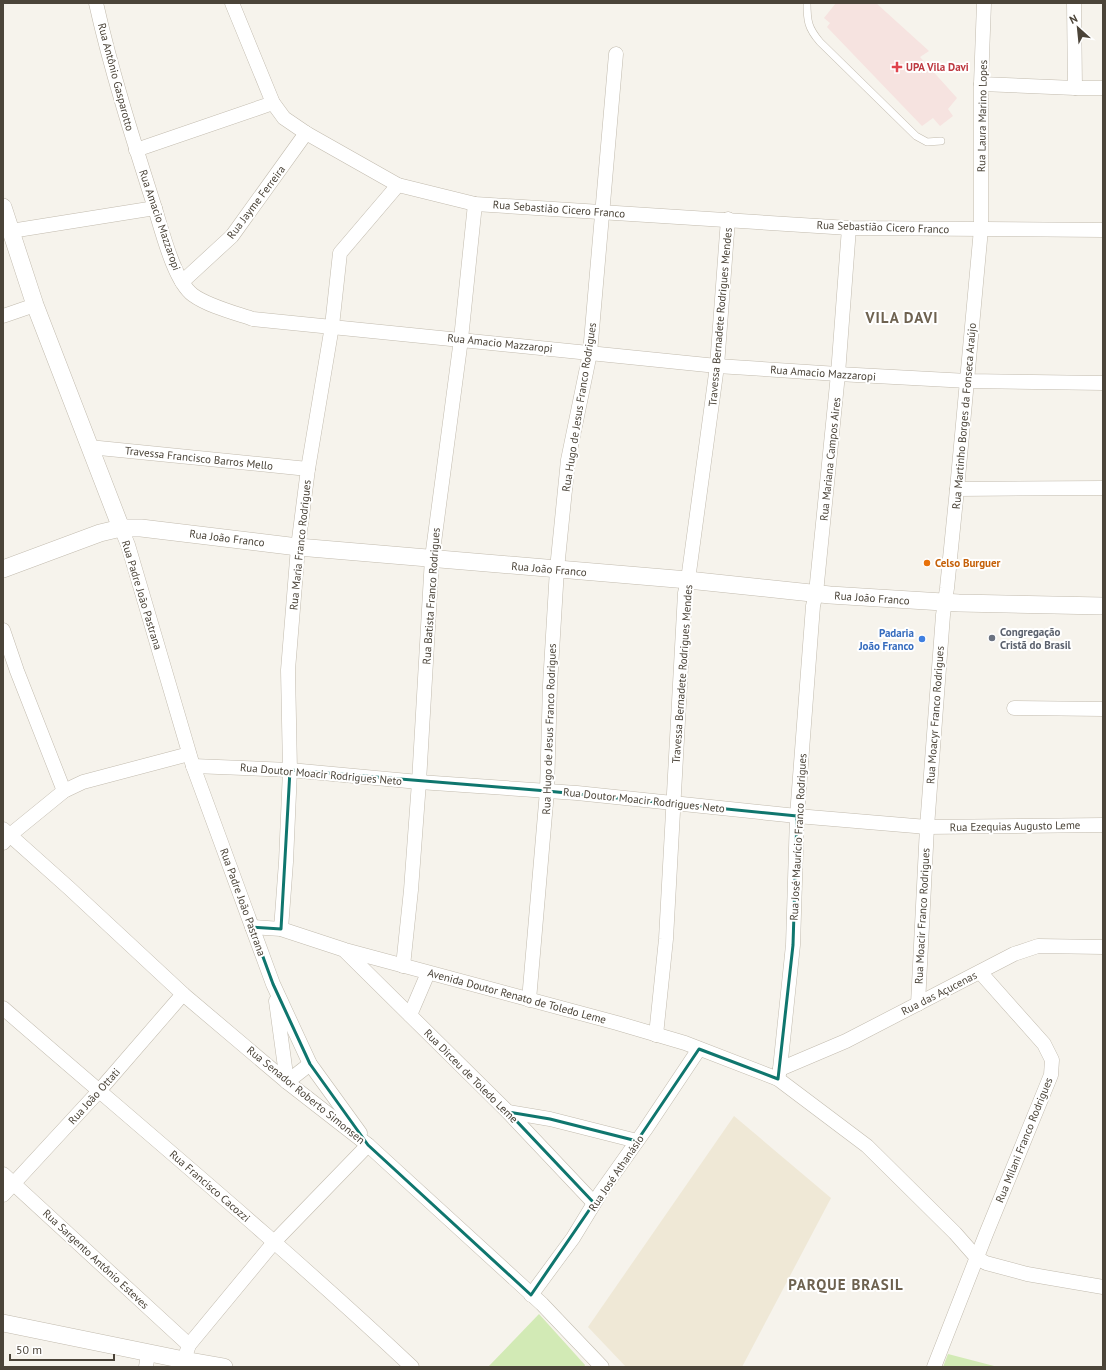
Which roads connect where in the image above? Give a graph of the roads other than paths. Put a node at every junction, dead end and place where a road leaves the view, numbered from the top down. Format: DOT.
graph roads {
  1 [pos="96,3"];
  2 [pos="232,3"];
  3 [pos="807,3"];
  4 [pos="984,3"];
  5 [pos="1074,3"];
  6 [pos="616,54"];
  7 [pos="981,84"];
  8 [pos="1074,88"];
  9 [pos="1103,88"];
  10 [pos="273,103"];
  11 [pos="306,133"];
  12 [pos="942,141"];
  13 [pos="136,150"];
  14 [pos="398,185"];
  15 [pos="475,204"];
  16 [pos="3,207"];
  17 [pos="155,208"];
  18 [pos="603,213"];
  19 [pos="728,220"];
  20 [pos="849,228"];
  21 [pos="981,229"];
  22 [pos="1103,230"];
  23 [pos="11,231"];
  24 [pos="182,282"];
  25 [pos="35,305"];
  26 [pos="3,316"];
  27 [pos="332,326"];
  28 [pos="461,339"];
  29 [pos="590,353"];
  30 [pos="717,366"];
  31 [pos="838,374"];
  32 [pos="968,381"];
  33 [pos="1103,383"];
  34 [pos="89,447"];
  35 [pos="308,469"];
  36 [pos="1103,488"];
  37 [pos="957,489"];
  38 [pos="121,528"];
  39 [pos="298,546"];
  40 [pos="432,558"];
  41 [pos="3,568"];
  42 [pos="556,570"];
  43 [pos="688,580"];
  44 [pos="816,593"];
  45 [pos="944,603"];
  46 [pos="1103,606"];
  47 [pos="3,630"];
  48 [pos="1014,708"];
  49 [pos="1103,709"];
  50 [pos="191,760"];
  51 [pos="290,770"];
  52 [pos="419,782"];
  53 [pos="64,791"];
  54 [pos="548,791"];
  55 [pos="674,802"];
  56 [pos="797,816"];
  57 [pos="1103,825"];
  58 [pos="926,827"];
  59 [pos="5,836"];
  60 [pos="252,927"];
  61 [pos="281,929"];
  62 [pos="1103,947"];
  63 [pos="345,950"];
  64 [pos="403,966"];
  65 [pos="980,972"];
  66 [pos="428,973"];
  67 [pos="274,984"];
  68 [pos="183,994"];
  69 [pos="529,1000"];
  70 [pos="918,1004"];
  71 [pos="3,1008"];
  72 [pos="410,1015"];
  73 [pos="656,1035"];
  74 [pos="699,1049"];
  75 [pos="310,1064"];
  76 [pos="779,1074"];
  77 [pos="287,1082"];
  78 [pos="99,1091"];
  79 [pos="508,1112"];
  80 [pos="637,1141"];
  81 [pos="368,1144"];
  82 [pos="3,1174"];
  83 [pos="14,1183"];
  84 [pos="3,1195"];
  85 [pos="594,1203"];
  86 [pos="275,1241"];
  87 [pos="977,1258"];
  88 [pos="1103,1287"];
  89 [pos="531,1295"];
  90 [pos="3,1323"];
  91 [pos="187,1353"];
  92 [pos="147,1360"];
  93 [pos="224,1367"];
  94 [pos="412,1367"];
  95 [pos="602,1367"];
  96 [pos="934,1367"];
  1 -- 13 [label="street, Rua Antônio Gasparotto"];
  2 -- 10 [label="street, Rua Sebastião Cicero Franco"];
  3 -- 12 [label="lane"];
  4 -- 7 [label="street, Rua Laura Marino Lopes"];
  5 -- 8 [label="street"];
  6 -- 18 [label="street, Rua Hugo de Jesus Franco Rodrigues"];
  7 -- 8 [label="street"];
  7 -- 21 [label="street, Rua Laura Marino Lopes"];
  8 -- 9 [label="street"];
  10 -- 11 [label="street, Rua Sebastião Cicero Franco"];
  10 -- 13 [label="street"];
  11 -- 14 [label="street, Rua Sebastião Cicero Franco"];
  11 -- 24 [label="street, Rua Jayme Ferreira"];
  13 -- 17 [label="street, Rua Amacio Mazzaropi"];
  14 -- 15 [label="street, Rua Sebastião Cicero Franco"];
  14 -- 27 [label="street, Rua Maria Franco Rodrigues"];
  15 -- 18 [label="street, Rua Sebastião Cicero Franco"];
  15 -- 28 [label="street, Rua Batista Franco Rodrigues"];
  16 -- 23 [label="street, Rua Padre João Pastrana"];
  17 -- 23 [label="street"];
  17 -- 24 [label="street, Rua Amacio Mazzaropi"];
  18 -- 19 [label="street, Rua Sebastião Cicero Franco"];
  18 -- 29 [label="street, Rua Hugo de Jesus Franco Rodrigues"];
  19 -- 20 [label="street, Rua Sebastião Cicero Franco"];
  19 -- 30 [label="street, Travessa Bernadete Rodrigues Mendes"];
  20 -- 21 [label="street, Rua Sebastião Cicero Franco"];
  20 -- 31 [label="street, Rua Mariana Campos Aires"];
  21 -- 22 [label="street, Rua Sebastião Cicero Franco"];
  21 -- 32 [label="street, Rua Martinho Borges da Fonseca Araújo"];
  23 -- 25 [label="street, Rua Padre João Pastrana"];
  24 -- 27 [label="street, Rua Amacio Mazzaropi"];
  25 -- 26 [label="street"];
  25 -- 34 [label="street, Rua Padre João Pastrana"];
  27 -- 28 [label="street, Rua Amacio Mazzaropi"];
  27 -- 35 [label="street, Rua Maria Franco Rodrigues"];
  28 -- 29 [label="street, Rua Amacio Mazzaropi"];
  28 -- 40 [label="street, Rua Batista Franco Rodrigues"];
  29 -- 30 [label="street, Rua Amacio Mazzaropi"];
  29 -- 42 [label="street, Rua Hugo de Jesus Franco Rodrigues"];
  30 -- 31 [label="street, Rua Amacio Mazzaropi"];
  30 -- 43 [label="street, Travessa Bernadete Rodrigues Mendes"];
  31 -- 32 [label="street, Rua Amacio Mazzaropi"];
  31 -- 44 [label="street, Rua Mariana Campos Aires"];
  32 -- 33 [label="street, Rua Amacio Mazzaropi"];
  32 -- 37 [label="street, Rua Martinho Borges da Fonseca Araújo"];
  34 -- 35 [label="street, Travessa Francisco Barros Mello"];
  34 -- 38 [label="street, Rua Padre João Pastrana"];
  35 -- 39 [label="street, Rua Maria Franco Rodrigues"];
  36 -- 37 [label="street"];
  37 -- 45 [label="street, Rua Martinho Borges da Fonseca Araújo"];
  38 -- 39 [label="street, Rua João Franco"];
  38 -- 41 [label="street, Rua João Franco"];
  38 -- 50 [label="street, Rua Padre João Pastrana"];
  39 -- 40 [label="street, Rua João Franco"];
  39 -- 51 [label="street, Rua Maria Franco Rodrigues"];
  40 -- 42 [label="street, Rua João Franco"];
  40 -- 52 [label="street, Rua Batista Franco Rodrigues"];
  42 -- 43 [label="street, Rua João Franco"];
  42 -- 54 [label="street, Rua Hugo de Jesus Franco Rodrigues"];
  43 -- 44 [label="street, Rua João Franco"];
  43 -- 55 [label="street, Travessa Bernadete Rodrigues Mendes"];
  44 -- 45 [label="street, Rua João Franco"];
  44 -- 56 [label="street, Rua José Maurício Franco Rodrigues"];
  45 -- 46 [label="street, Rua João Franco"];
  45 -- 58 [label="street, Rua Moacyr Franco Rodrigues"];
  47 -- 53 [label="street"];
  48 -- 49 [label="street"];
  50 -- 51 [label="street, Rua Doutor Moacir Rodrigues Neto"];
  50 -- 53 [label="street, Rua Doutor Moacir Rodrigues Neto"];
  50 -- 60 [label="street, Rua Padre João Pastrana"];
  51 -- 52 [label="street, Rua Doutor Moacir Rodrigues Neto"];
  51 -- 61 [label="street, Rua Maria Franco Rodrigues"];
  52 -- 54 [label="street, Rua Doutor Moacir Rodrigues Neto"];
  52 -- 64 [label="street, Rua Batista Franco Rodrigues"];
  53 -- 59 [label="street, Rua Doutor Moacir Rodrigues Neto"];
  54 -- 55 [label="street, Rua Doutor Moacir Rodrigues Neto"];
  54 -- 69 [label="street, Rua Hugo de Jesus Franco Rodrigues"];
  55 -- 56 [label="street, Rua Doutor Moacir Rodrigues Neto"];
  55 -- 73 [label="street, Travessa Bernadete Rodrigues Mendes"];
  56 -- 58 [label="street, Rua Doutor Moacir Rodrigues Neto"];
  56 -- 76 [label="street, Rua José Maurício Franco Rodrigues"];
  57 -- 58 [label="street, Rua Ezequias Augusto Leme"];
  58 -- 70 [label="street, Rua Moacir Franco Rodrigues"];
  59 -- 68 [label="street, Rua Senador Roberto Simonsen"];
  60 -- 61 [label="street, Avenida Doutor Renato de Toledo Leme"];
  60 -- 67 [label="street, Rua Padre João Pastrana"];
  61 -- 63 [label="street, Avenida Doutor Renato de Toledo Leme"];
  62 -- 65 [label="street, Rua das Açucenas"];
  63 -- 64 [label="street, Avenida Doutor Renato de Toledo Leme"];
  63 -- 72 [label="street, Rua Dirceu de Toledo Leme"];
  64 -- 66 [label="street, Avenida Doutor Renato de Toledo Leme"];
  65 -- 70 [label="street, Rua das Açucenas"];
  65 -- 87 [label="street, Rua Milani Franco Rodrigues"];
  66 -- 69 [label="street, Avenida Doutor Renato de Toledo Leme"];
  66 -- 72 [label="street"];
  67 -- 75 [label="street, Rua Padre João Pastrana"];
  67 -- 77 [label="street, Rua Padre João Pastrana"];
  68 -- 77 [label="street, Rua Senador Roberto Simonsen"];
  68 -- 78 [label="street, Rua João Ottati"];
  69 -- 73 [label="street, Avenida Doutor Renato de Toledo Leme"];
  70 -- 76 [label="street, Rua das Açucenas"];
  71 -- 78 [label="street, Rua Francisco Cacozzi"];
  72 -- 79 [label="street, Rua Dirceu de Toledo Leme"];
  73 -- 74 [label="street, Avenida Doutor Renato de Toledo Leme"];
  74 -- 76 [label="street, Avenida Doutor Renato de Toledo Leme"];
  74 -- 80 [label="street, Rua José Athanásio"];
  75 -- 77 [label="street"];
  75 -- 81 [label="street, Rua Padre João Pastrana"];
  76 -- 87 [label="street, Avenida Doutor Renato de Toledo Leme"];
  77 -- 81 [label="street, Rua Senador Roberto Simonsen"];
  78 -- 83 [label="street, Rua João Ottati"];
  78 -- 86 [label="street, Rua Francisco Cacozzi"];
  79 -- 80 [label="street"];
  79 -- 85 [label="street, Rua Dirceu de Toledo Leme"];
  80 -- 85 [label="street, Rua José Athanásio"];
  81 -- 86 [label="street"];
  81 -- 89 [label="street, Rua Senador Roberto Simonsen"];
  82 -- 83 [label="street, Rua Sargento Antônio Esteves"];
  83 -- 84 [label="street, Rua João Ottati"];
  83 -- 91 [label="street, Rua Sargento Antônio Esteves"];
  85 -- 89 [label="street, Rua José Athanásio"];
  86 -- 91 [label="street"];
  86 -- 94 [label="street, Rua Francisco Cacozzi"];
  87 -- 88 [label="street"];
  87 -- 96 [label="street, Rua Milani Franco Rodrigues"];
  89 -- 95 [label="street, Rua Senador Roberto Simonsen"];
  90 -- 92 [label="street"];
  91 -- 92 [label="street"];
  91 -- 93 [label="street"];
}
